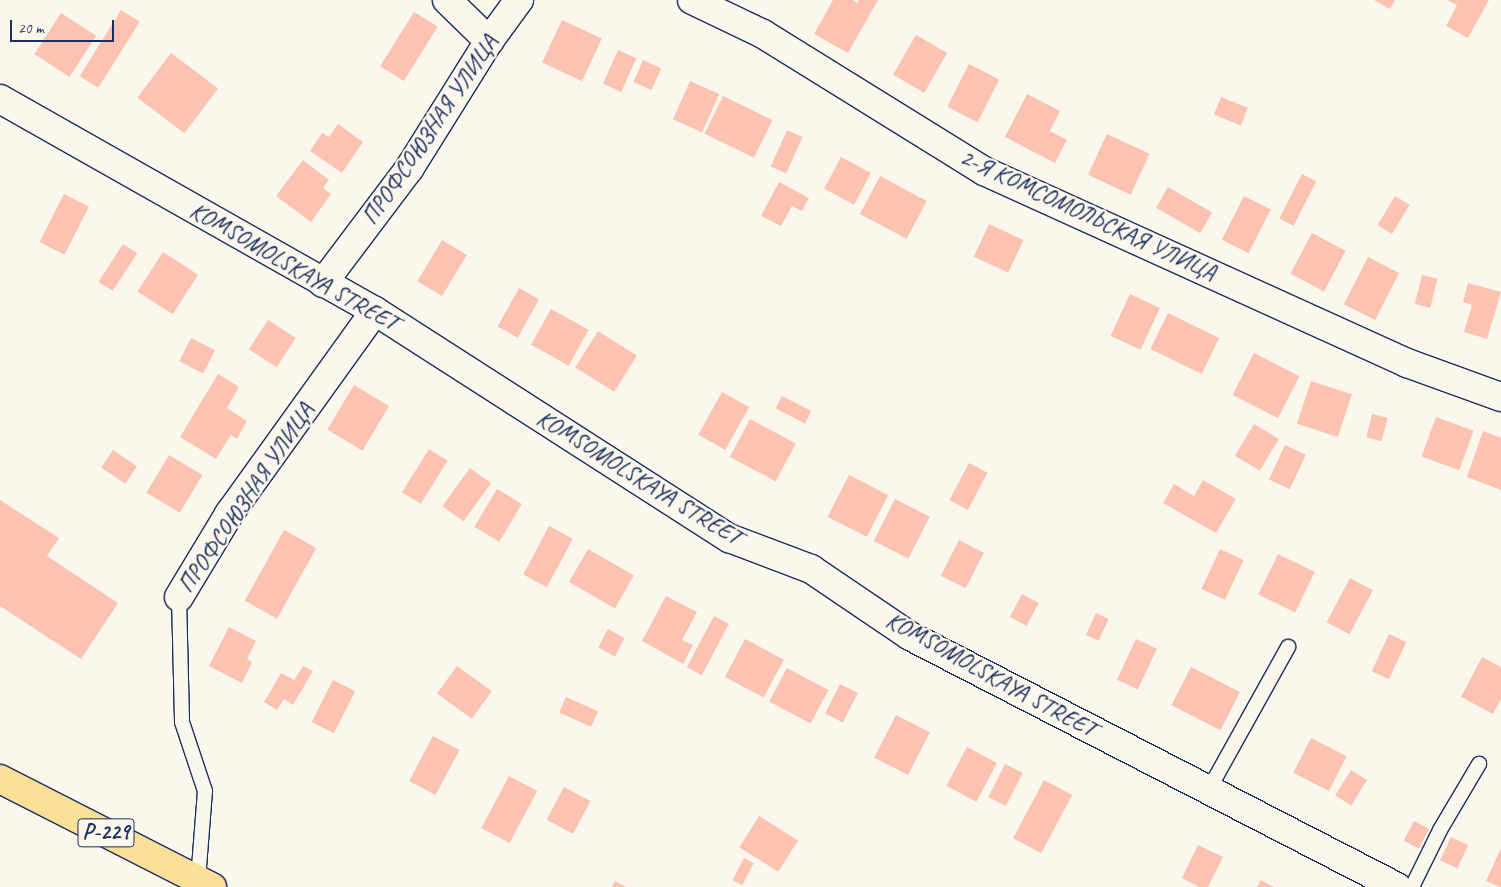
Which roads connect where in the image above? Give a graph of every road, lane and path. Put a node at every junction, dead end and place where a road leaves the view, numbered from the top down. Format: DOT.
graph roads {
  1 [pos="447,0"];
  2 [pos="520,0"];
  3 [pos="692,0"];
  4 [pos="489,42"];
  5 [pos="0,99"];
  6 [pos="323,283"];
  7 [pos="375,311"];
  8 [pos="1501,397"];
  9 [pos="179,597"];
  10 [pos="1288,647"];
  11 [pos="1479,764"];
  12 [pos="0,779"];
  13 [pos="1208,791"];
  14 [pos="205,884"];
  15 [pos="1397,887"];
  16 [pos="1412,887"];
  1 -- 4 [label="street"];
  2 -- 4 [label="street, ПРОФСОЮЗНАЯ УЛИЦА"];
  3 -- 8 [label="street, 2-Я КОМСОМОЛЬСКАЯ УЛИЦА"];
  4 -- 6 [label="street, ПРОФСОЮЗНАЯ УЛИЦА"];
  5 -- 6 [label="street, KOMSOMOLSKAYA STREET"];
  6 -- 7 [label="street, KOMSOMOLSKAYA STREET"];
  7 -- 9 [label="street, ПРОФСОЮЗНАЯ УЛИЦА"];
  7 -- 13 [label="street, KOMSOMOLSKAYA STREET"];
  9 -- 14 [label="lane, ПРОФСОЮЗНАЯ УЛИЦА"];
  10 -- 13 [label="lane"];
  11 -- 16 [label="lane"];
  12 -- 14 [label="main road, Р-229"];
  13 -- 15 [label="street, KOMSOMOLSKAYA STREET"];
}
